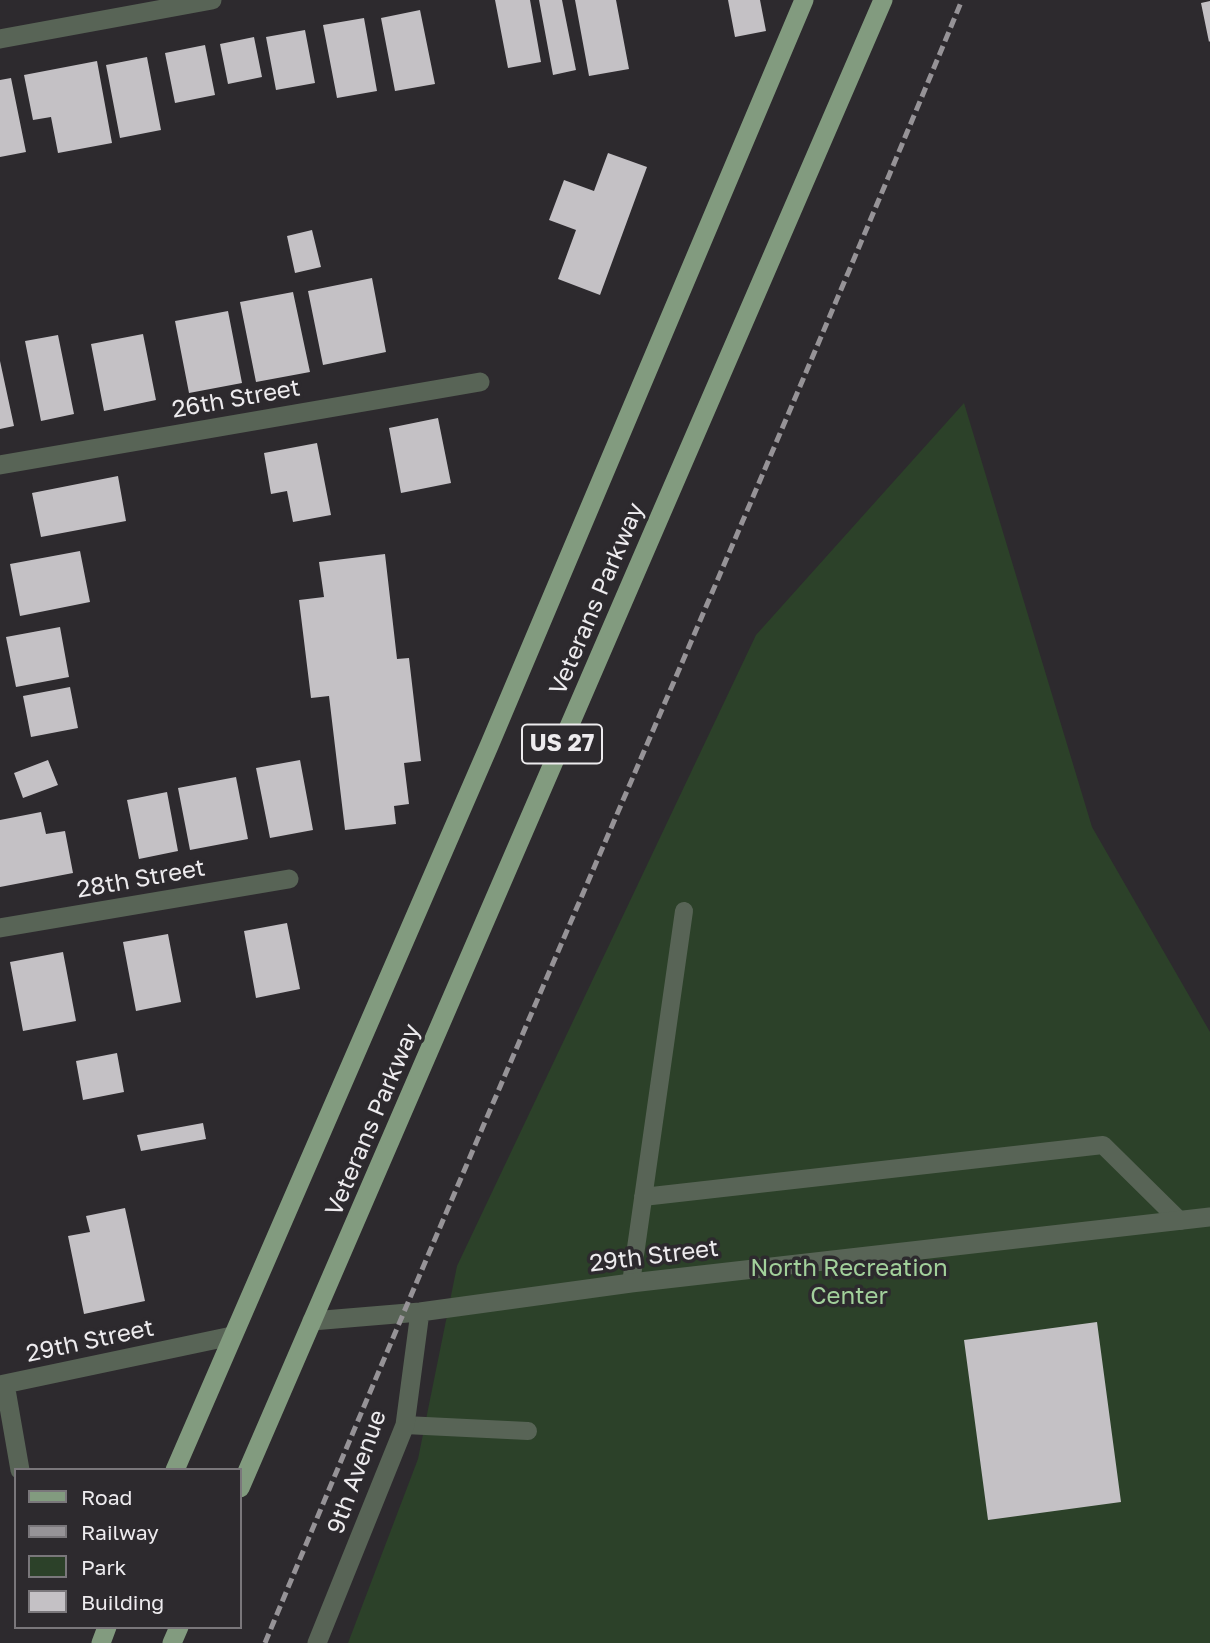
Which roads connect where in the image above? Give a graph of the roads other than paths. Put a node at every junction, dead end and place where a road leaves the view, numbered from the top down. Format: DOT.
graph roads {
  1 [pos="212,0"];
  2 [pos="804,0"];
  3 [pos="883,0"];
  4 [pos="0,39"];
  5 [pos="480,382"];
  6 [pos="0,465"];
  7 [pos="289,879"];
  8 [pos="684,911"];
  9 [pos="0,928"];
  10 [pos="643,1197"];
  11 [pos="1210,1217"];
  12 [pos="1180,1221"];
  13 [pos="631,1283"];
  14 [pos="420,1312"];
  15 [pos="312,1321"];
  16 [pos="232,1336"];
  17 [pos="3,1384"];
  18 [pos="405,1425"];
  19 [pos="528,1431"];
  20 [pos="20,1468"];
  21 [pos="176,1468"];
  22 [pos="242,1483"];
  23 [pos="317,1643"];
  1 -- 4 [label="street"];
  2 -- 16 [label="main road, Veterans Parkway / US 27"];
  3 -- 15 [label="main road, Veterans Parkway / US 27"];
  5 -- 6 [label="street, 26th Street"];
  7 -- 9 [label="street, 28th Street"];
  8 -- 10 [label="lane"];
  10 -- 12 [label="lane"];
  10 -- 13 [label="lane"];
  11 -- 12 [label="street, 29th Street"];
  12 -- 13 [label="street, 29th Street"];
  13 -- 14 [label="street, 29th Street"];
  14 -- 15 [label="street, 29th Street"];
  14 -- 18 [label="street, 9th Avenue"];
  15 -- 22 [label="main road, Veterans Parkway / US 27"];
  16 -- 17 [label="street, 29th Street"];
  16 -- 21 [label="main road, Veterans Parkway / US 27"];
  17 -- 20 [label="street"];
  18 -- 19 [label="lane"];
  18 -- 23 [label="street, 9th Avenue"];
}
